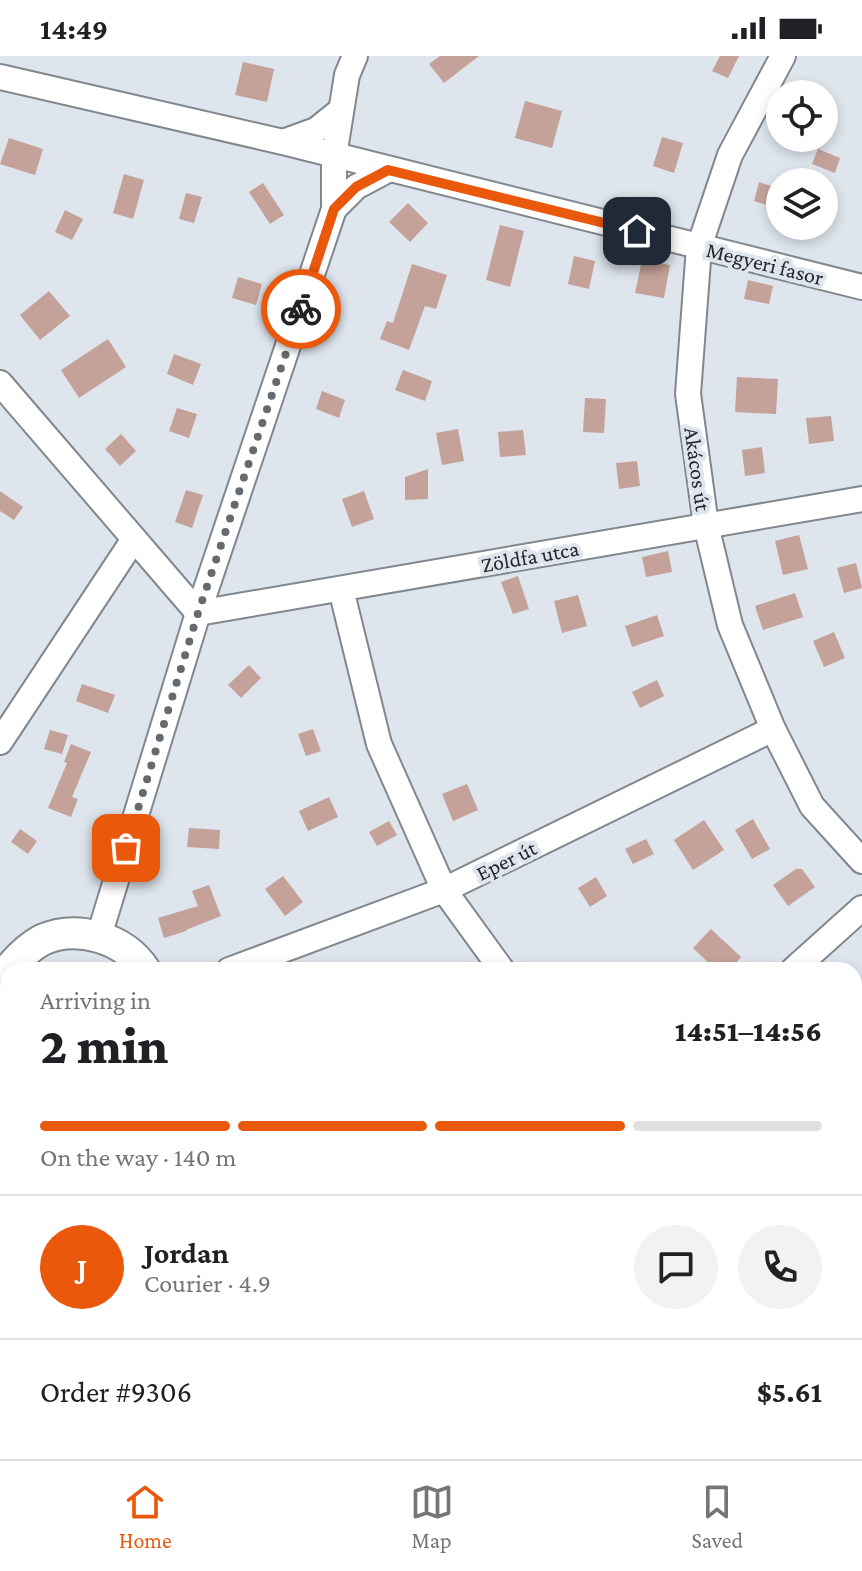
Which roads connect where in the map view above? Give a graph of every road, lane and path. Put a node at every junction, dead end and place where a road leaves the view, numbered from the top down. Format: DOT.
graph roads {
  1 [pos="2,56"];
  2 [pos="330,56"];
  3 [pos="783,56"];
  4 [pos="351,65"];
  5 [pos="0,77"];
  6 [pos="26,84"];
  7 [pos="341,110"];
  8 [pos="283,142"];
  9 [pos="334,156"];
  10 [pos="388,170"];
  11 [pos="334,209"];
  12 [pos="699,247"];
  13 [pos="862,287"];
  14 [pos="2,389"];
  15 [pos="862,499"];
  16 [pos="706,525"];
  17 [pos="134,539"];
  18 [pos="341,589"];
  19 [pos="198,613"];
  20 [pos="773,729"];
  21 [pos="0,742"];
  22 [pos="862,861"];
  23 [pos="444,890"];
  24 [pos="862,908"];
  25 [pos="99,936"];
  26 [pos="11,962"];
  27 [pos="137,962"];
  28 [pos="250,962"];
  29 [pos="496,962"];
  30 [pos="802,962"];
  1 -- 6 [label="street"];
  2 -- 4 [label="street"];
  3 -- 12 [label="street, Akácos út"];
  4 -- 7 [label="street"];
  5 -- 6 [label="street"];
  6 -- 8 [label="street"];
  7 -- 8 [label="street"];
  7 -- 9 [label="street"];
  8 -- 9 [label="street, Megyeri fasor"];
  9 -- 10 [label="street, Megyeri fasor"];
  9 -- 11 [label="street"];
  10 -- 11 [label="street"];
  10 -- 12 [label="street, Megyeri fasor"];
  11 -- 19 [label="street"];
  12 -- 13 [label="street, Megyeri fasor"];
  12 -- 16 [label="street, Akácos út"];
  14 -- 17 [label="street"];
  15 -- 16 [label="street, Zöldfa utca"];
  16 -- 18 [label="street, Zöldfa utca"];
  16 -- 20 [label="street, Akácos út"];
  17 -- 19 [label="street"];
  17 -- 21 [label="street"];
  18 -- 19 [label="street, Zöldfa utca"];
  18 -- 23 [label="street"];
  19 -- 25 [label="street"];
  20 -- 22 [label="street, Akácos út"];
  20 -- 23 [label="street, Eper út"];
  23 -- 28 [label="street, Eper út"];
  23 -- 29 [label="street"];
  24 -- 30 [label="street"];
  25 -- 26 [label="street"];
  25 -- 27 [label="street"];
}
